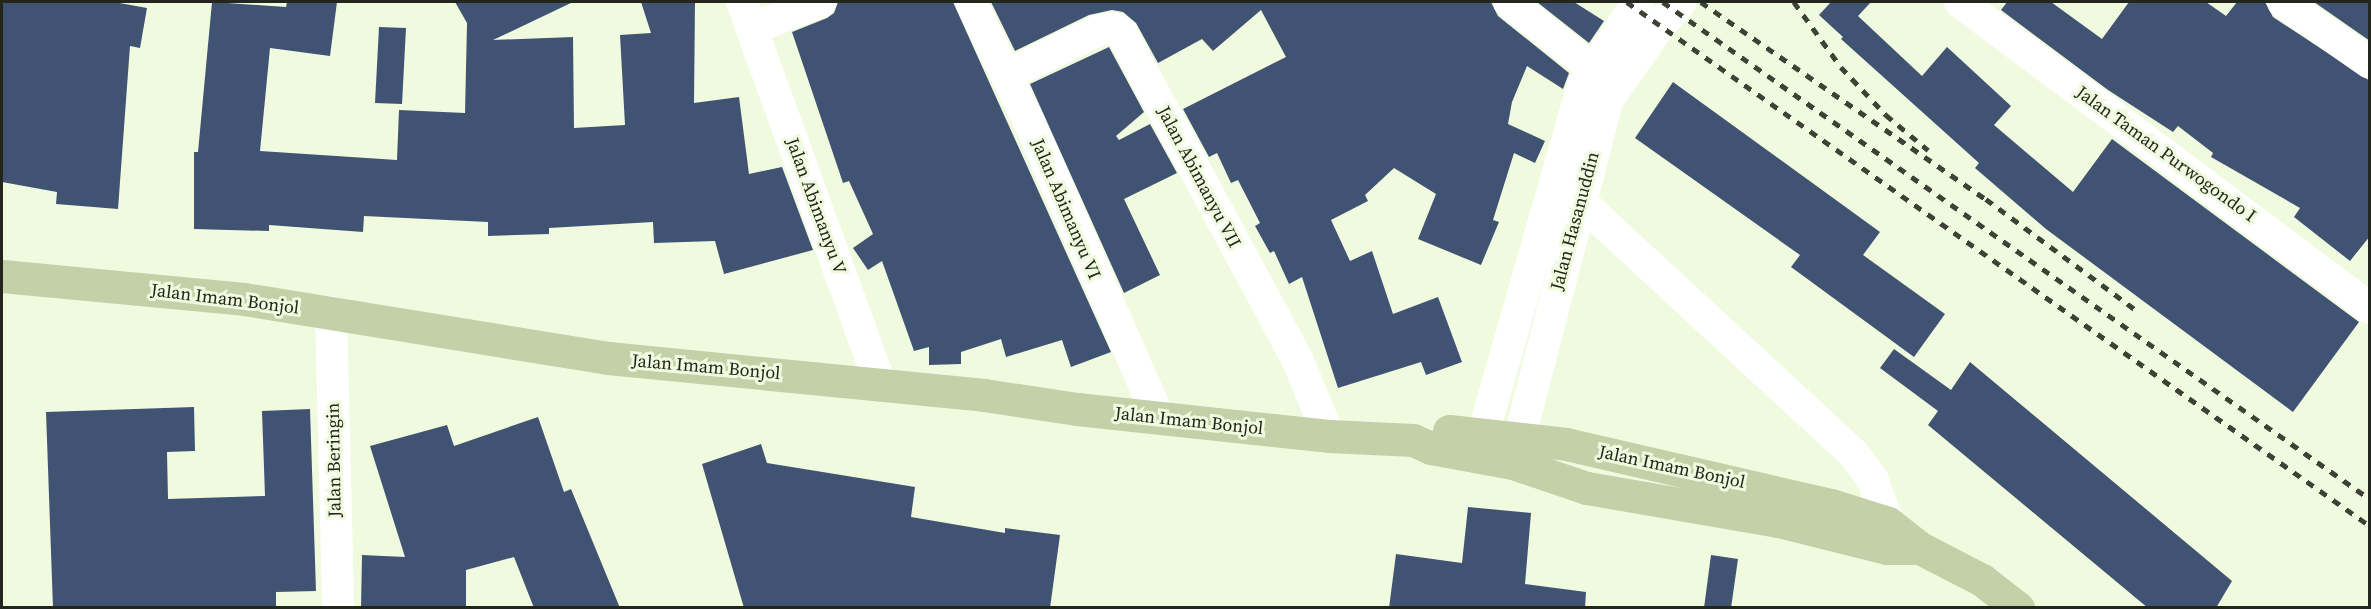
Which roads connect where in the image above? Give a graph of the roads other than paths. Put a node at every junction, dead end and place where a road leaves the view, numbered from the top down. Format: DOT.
graph roads {
  1 [pos="820,2"];
  2 [pos="971,2"];
  3 [pos="1509,2"];
  4 [pos="1638,2"];
  5 [pos="1682,2"];
  6 [pos="1960,2"];
  7 [pos="2283,2"];
  8 [pos="748,15"];
  9 [pos="2370,63"];
  10 [pos="1592,68"];
  11 [pos="1007,75"];
  12 [pos="1569,191"];
  13 [pos="2,276"];
  14 [pos="2370,308"];
  15 [pos="331,312"];
  16 [pos="880,384"];
  17 [pos="1159,418"];
  18 [pos="1329,436"];
  19 [pos="1479,444"];
  20 [pos="1516,451"];
  21 [pos="1887,536"];
  22 [pos="338,608"];
  23 [pos="2018,608"];
  1 -- 8 [label="street, Jalan Abimanyu V"];
  2 -- 11 [label="street, Jalan Abimanyu VI"];
  3 -- 10 [label="street"];
  4 -- 10 [label="street, Jalan Hasanuddin"];
  5 -- 12 [label="street, Jalan Hasanuddin"];
  6 -- 14 [label="street, Jalan Taman Purwogondo I"];
  7 -- 9 [label="street"];
  8 -- 16 [label="street, Jalan Abimanyu V"];
  10 -- 12 [label="street, Jalan Hasanuddin"];
  11 -- 17 [label="street, Jalan Abimanyu VI"];
  11 -- 18 [label="street, Jalan Abimanyu VII"];
  12 -- 19 [label="street, Jalan Hasanuddin"];
  12 -- 20 [label="street, Jalan Hasanuddin"];
  12 -- 21 [label="street"];
  13 -- 15 [label="main road, Jalan Imam Bonjol"];
  15 -- 16 [label="main road, Jalan Imam Bonjol"];
  15 -- 22 [label="street, Jalan Beringin"];
  16 -- 17 [label="main road, Jalan Imam Bonjol"];
  17 -- 18 [label="main road, Jalan Imam Bonjol"];
  18 -- 19 [label="main road, Jalan Imam Bonjol"];
  19 -- 20 [label="main road, Jalan Imam Bonjol"];
  20 -- 21 [label="main road, Jalan Imam Bonjol"];
  21 -- 23 [label="main road, Jalan Imam Bonjol"];
}
